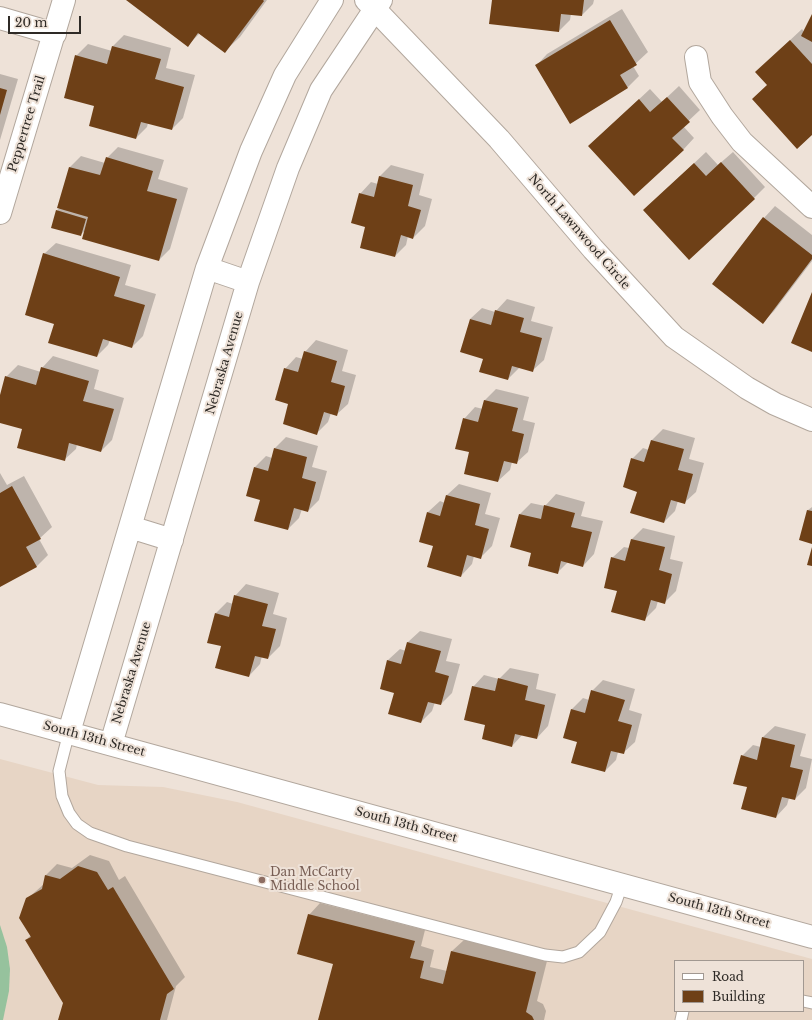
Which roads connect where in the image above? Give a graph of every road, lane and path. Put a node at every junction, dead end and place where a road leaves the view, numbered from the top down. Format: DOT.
graph roads {
  1 [pos="64,0"];
  2 [pos="332,0"];
  3 [pos="374,3"];
  4 [pos="0,18"];
  5 [pos="54,34"];
  6 [pos="696,57"];
  7 [pos="812,207"];
  8 [pos="0,213"];
  9 [pos="207,268"];
  10 [pos="248,282"];
  11 [pos="812,420"];
  12 [pos="130,527"];
  13 [pos="172,540"];
  14 [pos="0,714"];
  15 [pos="69,732"];
  16 [pos="111,744"];
  17 [pos="622,884"];
  18 [pos="812,937"];
  1 -- 5 [label="street, Peppertree Trail"];
  2 -- 9 [label="street"];
  3 -- 10 [label="street, Nebraska Avenue"];
  3 -- 11 [label="street, North Lawnwood Circle"];
  4 -- 5 [label="street"];
  5 -- 8 [label="street, Peppertree Trail"];
  6 -- 7 [label="street"];
  9 -- 10 [label="street"];
  9 -- 12 [label="street"];
  10 -- 13 [label="street, Nebraska Avenue"];
  12 -- 13 [label="street"];
  12 -- 15 [label="street"];
  13 -- 16 [label="street, Nebraska Avenue"];
  14 -- 15 [label="street, South 13th Street"];
  15 -- 16 [label="street, South 13th Street"];
  15 -- 17 [label="lane"];
  16 -- 17 [label="street, South 13th Street"];
  17 -- 18 [label="street, South 13th Street"];
}
